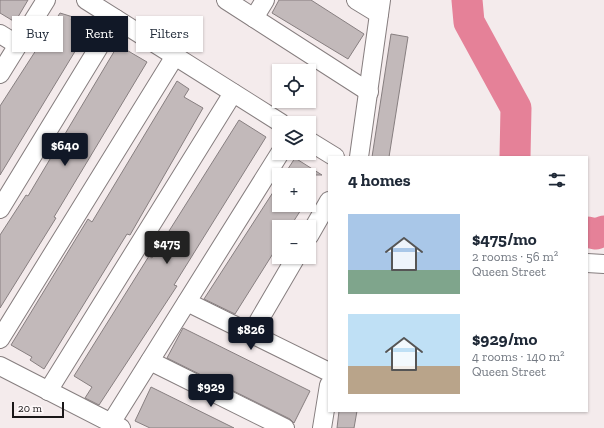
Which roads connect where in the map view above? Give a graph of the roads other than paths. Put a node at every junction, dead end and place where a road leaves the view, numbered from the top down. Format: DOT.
graph roads {
  1 [pos="46,0"];
  2 [pos="86,0"];
  3 [pos="226,0"];
  4 [pos="265,0"];
  5 [pos="356,0"];
  6 [pos="380,7"];
  7 [pos="36,16"];
  8 [pos="111,16"];
  9 [pos="254,18"];
  10 [pos="128,27"];
  11 [pos="0,34"];
  12 [pos="12,41"];
  13 [pos="14,52"];
  14 [pos="96,52"];
  15 [pos="175,56"];
  16 [pos="0,74"];
  17 [pos="369,92"];
  18 [pos="233,93"];
  19 [pos="272,117"];
  20 [pos="316,145"];
  21 [pos="333,156"];
  22 [pos="359,156"];
  23 [pos="276,160"];
  24 [pos="328,203"];
  25 [pos="0,209"];
  26 [pos="316,224"];
  27 [pos="588,263"];
  28 [pos="292,264"];
  29 [pos="604,264"];
  30 [pos="187,302"];
  31 [pos="251,334"];
  32 [pos="0,339"];
  33 [pos="150,361"];
  34 [pos="0,366"];
  35 [pos="328,372"];
  36 [pos="48,390"];
  37 [pos="328,391"];
  38 [pos="116,426"];
  39 [pos="285,428"];
  40 [pos="322,428"];
  1 -- 7 [label="street"];
  2 -- 8 [label="street"];
  3 -- 9 [label="street"];
  4 -- 9 [label="street"];
  5 -- 6 [label="street"];
  6 -- 17 [label="street"];
  9 -- 17 [label="street"];
  10 -- 15 [label="street"];
  11 -- 12 [label="street"];
  13 -- 16 [label="street"];
  14 -- 25 [label="street"];
  15 -- 18 [label="street"];
  15 -- 32 [label="street"];
  17 -- 22 [label="street"];
  18 -- 19 [label="street"];
  18 -- 36 [label="street"];
  20 -- 21 [label="street"];
  23 -- 30 [label="street"];
  24 -- 26 [label="street"];
  27 -- 29 [label="street"];
  28 -- 31 [label="street"];
  30 -- 31 [label="street"];
  30 -- 33 [label="street"];
  31 -- 35 [label="street"];
  33 -- 38 [label="street"];
  33 -- 39 [label="street"];
  34 -- 36 [label="street"];
  36 -- 38 [label="street"];
  37 -- 40 [label="street"];
}
